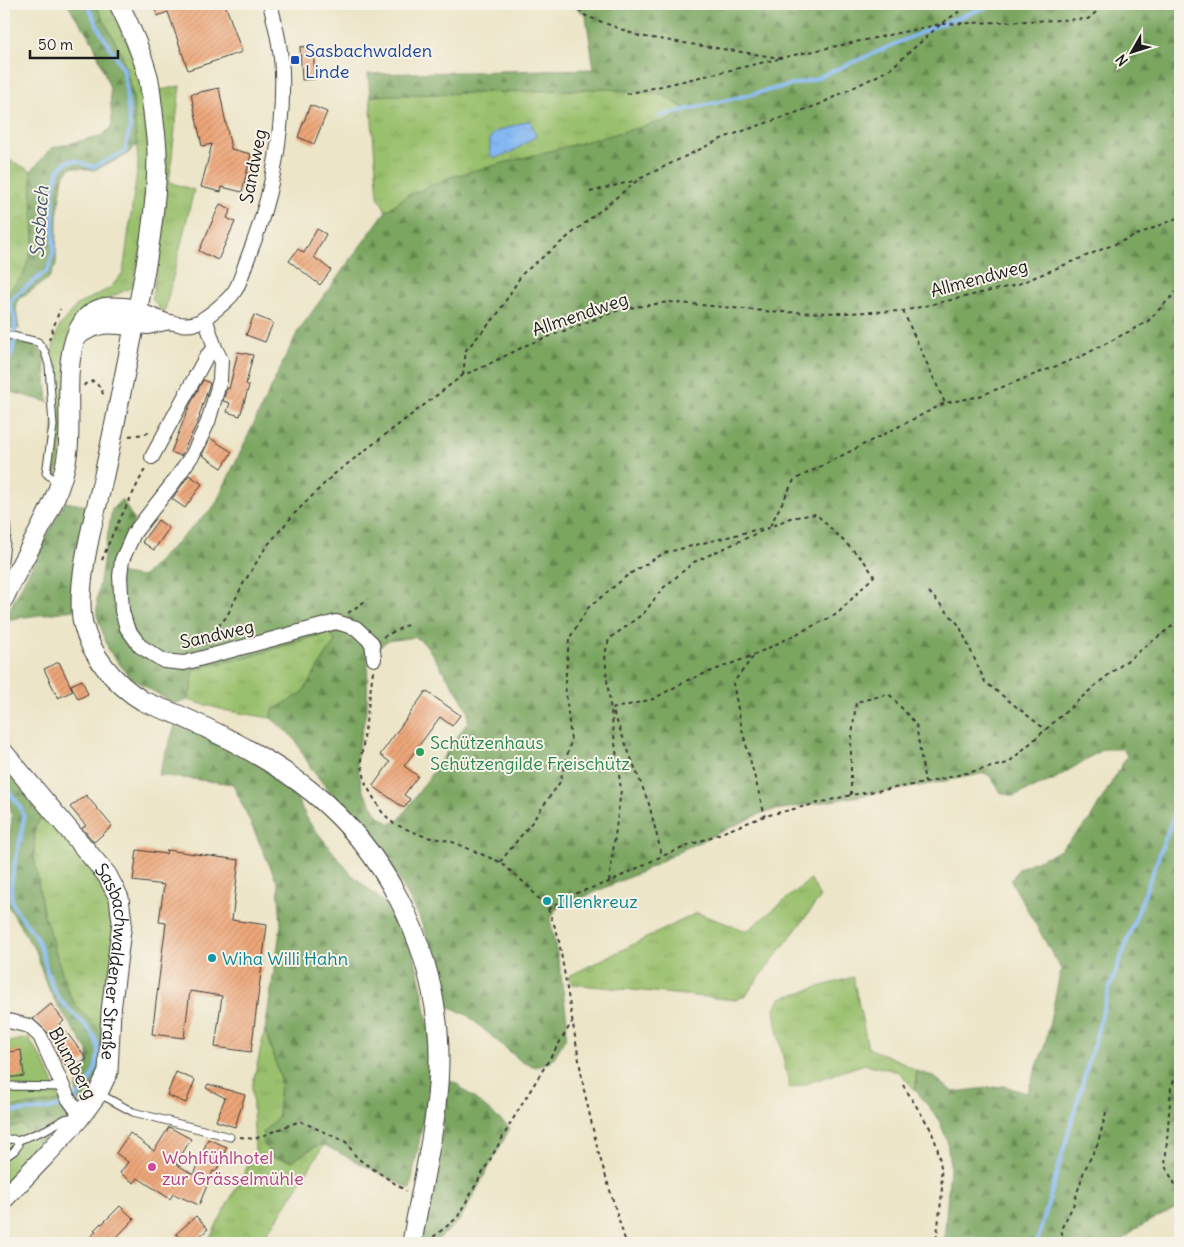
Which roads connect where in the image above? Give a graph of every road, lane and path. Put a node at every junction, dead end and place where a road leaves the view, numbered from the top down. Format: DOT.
graph roads {
  1 [pos="119,4"];
  2 [pos="270,4"];
  3 [pos="572,4"];
  4 [pos="970,4"];
  5 [pos="1105,4"];
  6 [pos="941,24"];
  7 [pos="780,58"];
  8 [pos="627,94"];
  9 [pos="639,179"];
  10 [pos="590,192"];
  11 [pos="1180,217"];
  12 [pos="1180,288"];
  13 [pos="60,308"];
  14 [pos="902,311"];
  15 [pos="136,318"];
  16 [pos="205,318"];
  17 [pos="6,335"];
  18 [pos="215,348"];
  19 [pos="45,352"];
  20 [pos="463,375"];
  21 [pos="81,392"];
  22 [pos="104,397"];
  23 [pos="945,404"];
  24 [pos="169,422"];
  25 [pos="112,438"];
  26 [pos="152,456"];
  27 [pos="60,485"];
  28 [pos="4,497"];
  29 [pos="770,527"];
  30 [pos="4,561"];
  31 [pos="100,564"];
  32 [pos="8,579"];
  33 [pos="929,592"];
  34 [pos="4,598"];
  35 [pos="368,598"];
  36 [pos="1180,620"];
  37 [pos="336,622"];
  38 [pos="407,625"];
  39 [pos="372,643"];
  40 [pos="754,655"];
  41 [pos="196,659"];
  42 [pos="374,659"];
  43 [pos="612,709"];
  44 [pos="1046,730"];
  45 [pos="4,753"];
  46 [pos="925,783"];
  47 [pos="851,795"];
  48 [pos="765,816"];
  49 [pos="662,856"];
  50 [pos="500,862"];
  51 [pos="609,882"];
  52 [pos="548,909"];
  53 [pos="4,1020"];
  54 [pos="572,1022"];
  55 [pos="1180,1065"];
  56 [pos="903,1085"];
  57 [pos="4,1088"];
  58 [pos="98,1093"];
  59 [pos="72,1102"];
  60 [pos="1107,1109"];
  61 [pos="230,1137"];
  62 [pos="4,1140"];
  63 [pos="17,1141"];
  64 [pos="4,1158"];
  65 [pos="1180,1193"];
  66 [pos="4,1199"];
  67 [pos="419,1200"];
  68 [pos="412,1243"];
  69 [pos="426,1243"];
  70 [pos="626,1243"];
  71 [pos="936,1243"];
  72 [pos="1064,1243"];
  1 -- 15 [label="main road"];
  2 -- 16 [label="street, Sandweg"];
  3 -- 7 [label="path"];
  4 -- 6 [label="path"];
  5 -- 6 [label="path"];
  6 -- 7 [label="path"];
  6 -- 9 [label="path"];
  7 -- 8 [label="path"];
  9 -- 10 [label="path"];
  9 -- 20 [label="path"];
  11 -- 14 [label="path, Allmendweg"];
  12 -- 23 [label="path"];
  13 -- 19 [label="path"];
  14 -- 20 [label="path, Allmendweg"];
  14 -- 23 [label="path"];
  15 -- 16 [label="street"];
  15 -- 25 [label="main road"];
  15 -- 27 [label="main road"];
  16 -- 18 [label="street, Sandweg"];
  17 -- 19 [label="lane"];
  18 -- 24 [label="street"];
  18 -- 41 [label="street, Sandweg"];
  19 -- 27 [label="lane"];
  20 -- 41 [label="path, Allmendweg"];
  21 -- 22 [label="path"];
  23 -- 29 [label="path"];
  24 -- 25 [label="path"];
  24 -- 26 [label="street"];
  25 -- 67 [label="main road"];
  26 -- 31 [label="path"];
  27 -- 32 [label="main road"];
  28 -- 30 [label="lane"];
  29 -- 40 [label="path"];
  29 -- 43 [label="path"];
  29 -- 50 [label="path"];
  32 -- 34 [label="main road"];
  33 -- 44 [label="path"];
  35 -- 37 [label="path"];
  36 -- 44 [label="path"];
  37 -- 39 [label="street"];
  37 -- 41 [label="street, Sandweg"];
  38 -- 39 [label="path"];
  39 -- 42 [label="street"];
  40 -- 43 [label="path"];
  40 -- 48 [label="path"];
  42 -- 50 [label="path"];
  43 -- 49 [label="path"];
  43 -- 51 [label="path"];
  44 -- 46 [label="path"];
  45 -- 58 [label="main road, Sasbachwaldener Straße"];
  46 -- 47 [label="path"];
  46 -- 47 [label="path"];
  47 -- 48 [label="path"];
  48 -- 49 [label="path"];
  49 -- 51 [label="path"];
  50 -- 52 [label="path"];
  51 -- 52 [label="path"];
  52 -- 54 [label="path"];
  53 -- 59 [label="street, Blumberg"];
  54 -- 69 [label="path"];
  54 -- 70 [label="path"];
  55 -- 65 [label="path"];
  56 -- 71 [label="path"];
  57 -- 59 [label="lane"];
  58 -- 59 [label="main road, Sasbachwaldener Straße"];
  58 -- 61 [label="lane"];
  59 -- 63 [label="lane"];
  59 -- 66 [label="main road, Sasbachwaldener Straße"];
  60 -- 72 [label="path"];
  61 -- 67 [label="path"];
  62 -- 63 [label="lane"];
  63 -- 64 [label="lane"];
  67 -- 68 [label="main road"];
}
